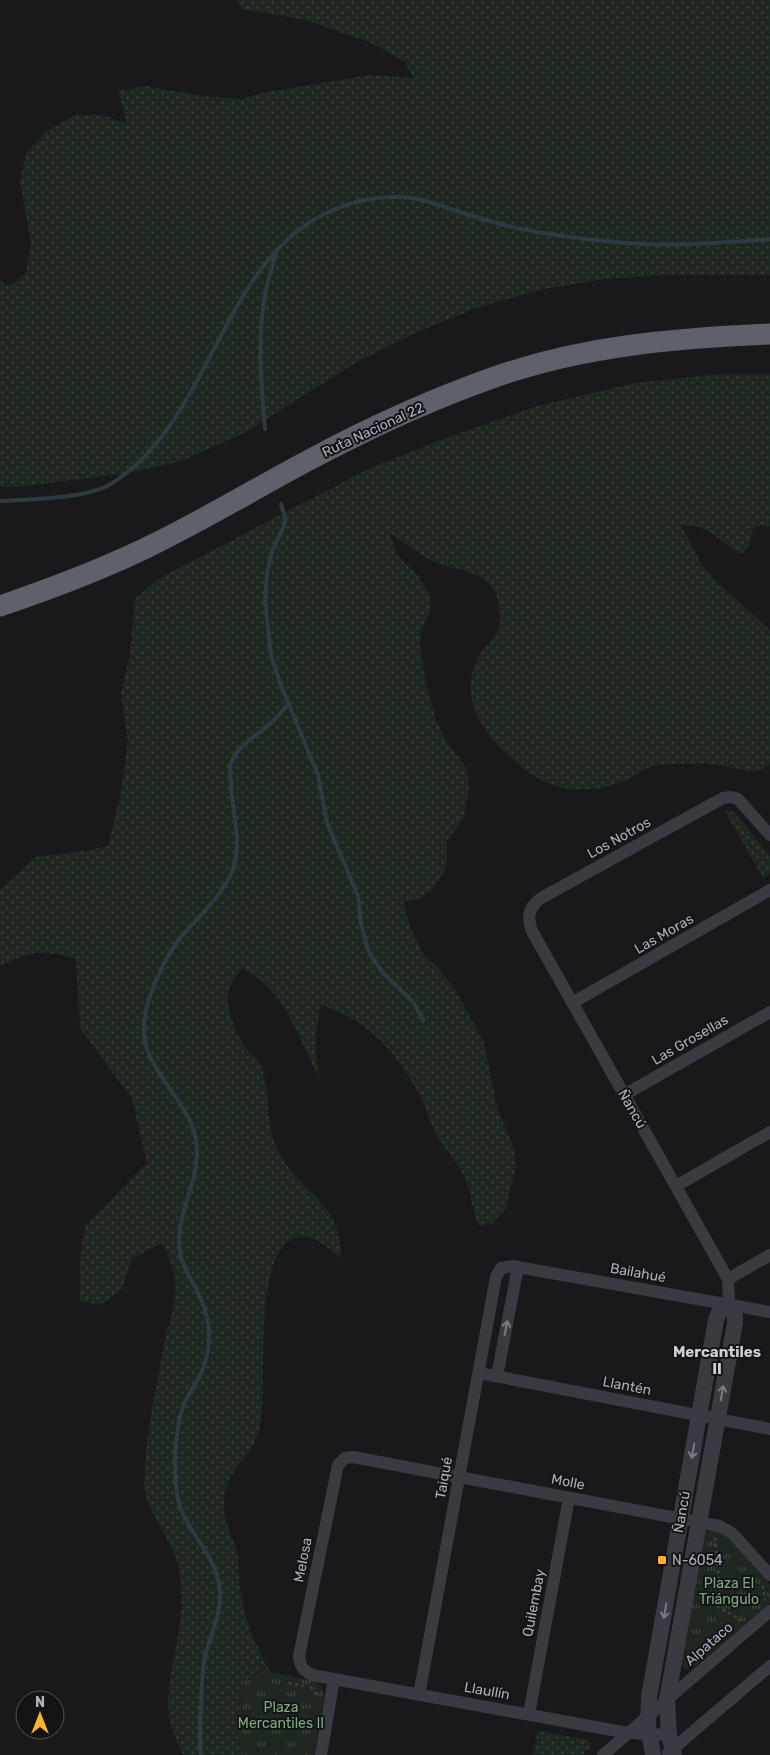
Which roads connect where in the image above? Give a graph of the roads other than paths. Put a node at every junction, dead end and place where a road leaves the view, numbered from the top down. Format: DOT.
graph roads {
  1 [pos="770,334"];
  2 [pos="0,606"];
  3 [pos="770,835"];
  4 [pos="770,890"];
  5 [pos="529,914"];
  6 [pos="572,1003"];
  7 [pos="770,1012"];
  8 [pos="624,1095"];
  9 [pos="770,1132"];
  10 [pos="676,1186"];
  11 [pos="770,1255"];
  12 [pos="518,1267"];
  13 [pos="501,1268"];
  14 [pos="728,1279"];
  15 [pos="729,1305"];
  16 [pos="770,1312"];
  17 [pos="479,1372"];
  18 [pos="497,1376"];
  19 [pos="700,1415"];
  20 [pos="718,1418"];
  21 [pos="770,1429"];
  22 [pos="342,1460"];
  23 [pos="459,1477"];
  24 [pos="569,1498"];
  25 [pos="681,1518"];
  26 [pos="699,1522"];
  27 [pos="765,1578"];
  28 [pos="765,1609"];
  29 [pos="770,1666"];
  30 [pos="302,1668"];
  31 [pos="334,1679"];
  32 [pos="419,1694"];
  33 [pos="667,1700"];
  34 [pos="528,1714"];
  35 [pos="648,1716"];
  36 [pos="628,1733"];
  37 [pos="649,1735"];
  38 [pos="670,1749"];
  39 [pos="321,1755"];
  40 [pos="603,1755"];
  41 [pos="653,1755"];
  1 -- 2 [label="highway, Ruta Nacional 22"];
  3 -- 5 [label="street, Los Notros"];
  4 -- 6 [label="street, Las Moras"];
  5 -- 6 [label="street, Ñancú"];
  6 -- 8 [label="street, Ñancú"];
  7 -- 8 [label="street, Las Grosellas"];
  8 -- 10 [label="street, Ñancú"];
  9 -- 10 [label="street"];
  10 -- 14 [label="street, Ñancú"];
  11 -- 14 [label="street"];
  12 -- 13 [label="street, Bailahué"];
  12 -- 15 [label="street, Bailahué"];
  18 -- 12 [label="street, one-way"];
  13 -- 17 [label="street, Taiqué"];
  14 -- 15 [label="street, Ñancú"];
  15 -- 16 [label="street, Bailahué"];
  15 -- 19 [label="street, Ñancú"];
  20 -- 15 [label="street, Ñancú, one-way"];
  17 -- 18 [label="street, Llantén"];
  17 -- 23 [label="street, Taiqué"];
  18 -- 19 [label="street, Llantén"];
  19 -- 20 [label="street, Llantén"];
  19 -- 25 [label="street, Ñancú, one-way"];
  20 -- 21 [label="street, Llantén"];
  20 -- 26 [label="street, Ñancú"];
  22 -- 23 [label="street, Molle"];
  22 -- 30 [label="street, Melosa"];
  23 -- 24 [label="street, Molle"];
  23 -- 32 [label="street, Taiqué"];
  24 -- 25 [label="street, Molle"];
  24 -- 34 [label="street, Quilembay"];
  25 -- 26 [label="street, Molle"];
  25 -- 35 [label="street, Ñancú, one-way"];
  26 -- 27 [label="street, Molle"];
  26 -- 33 [label="street, Ñancú"];
  28 -- 33 [label="street, Alpataco"];
  29 -- 38 [label="street"];
  30 -- 31 [label="street, Llaullín"];
  31 -- 32 [label="street, Llaullín"];
  31 -- 39 [label="street"];
  32 -- 34 [label="street, Llaullín"];
  33 -- 35 [label="street, Alpataco"];
  33 -- 38 [label="street, Ñancú"];
  34 -- 36 [label="street, Llaullín"];
  35 -- 36 [label="street, Alpataco"];
  35 -- 37 [label="street, Ñancú"];
  36 -- 37 [label="street, Llaullín"];
  36 -- 40 [label="street, Alpataco"];
  37 -- 38 [label="street, Llaullín"];
  37 -- 41 [label="street, Ñancú"];
}
